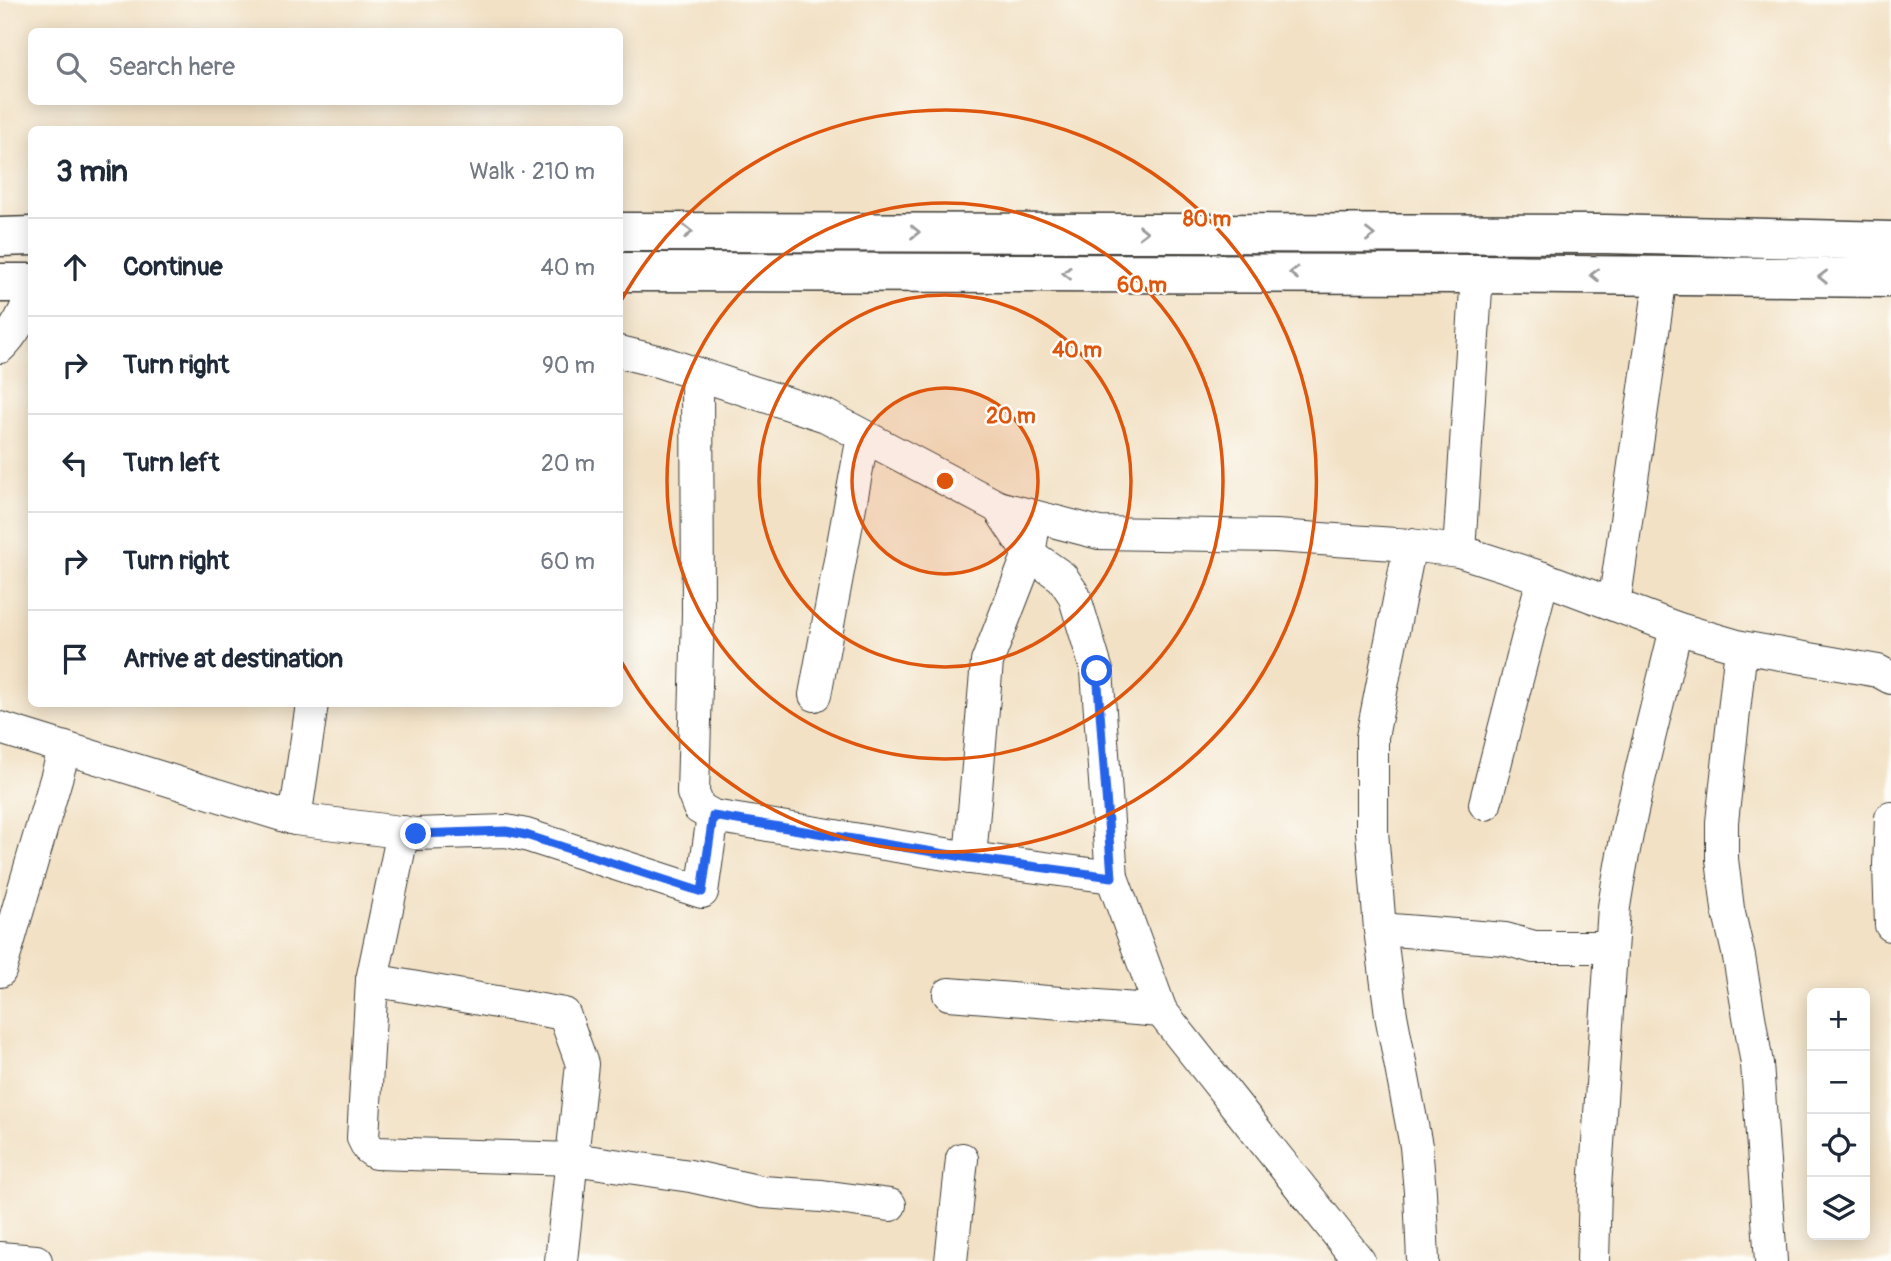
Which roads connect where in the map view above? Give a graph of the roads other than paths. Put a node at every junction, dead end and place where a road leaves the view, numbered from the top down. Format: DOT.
graph roads {
  1 [pos="623,232"];
  2 [pos="28,236"];
  3 [pos="0,237"];
  4 [pos="1891,240"];
  5 [pos="623,272"];
  6 [pos="1477,274"];
  7 [pos="1661,276"];
  8 [pos="1891,278"];
  9 [pos="0,283"];
  10 [pos="28,283"];
  11 [pos="28,303"];
  12 [pos="0,347"];
  13 [pos="623,353"];
  14 [pos="697,374"];
  15 [pos="863,436"];
  16 [pos="998,507"];
  17 [pos="1036,516"];
  18 [pos="1410,545"];
  19 [pos="1459,551"];
  20 [pos="1029,554"];
  21 [pos="1543,578"];
  22 [pos="1614,605"];
  23 [pos="1676,628"];
  24 [pos="1741,647"];
  25 [pos="1891,678"];
  26 [pos="815,695"];
  27 [pos="312,707"];
  28 [pos="0,728"];
  29 [pos="65,748"];
  30 [pos="1485,804"];
  31 [pos="713,816"];
  32 [pos="1891,818"];
  33 [pos="295,819"];
  34 [pos="403,832"];
  35 [pos="970,858"];
  36 [pos="1112,877"];
  37 [pos="1891,925"];
  38 [pos="1380,929"];
  39 [pos="1610,947"];
  40 [pos="0,971"];
  41 [pos="372,980"];
  42 [pos="949,994"];
  43 [pos="1161,1011"];
  44 [pos="573,1158"];
  45 [pos="962,1158"];
  46 [pos="890,1205"];
  47 [pos="0,1258"];
  48 [pos="36,1261"];
  49 [pos="561,1261"];
  50 [pos="951,1261"];
  51 [pos="1359,1261"];
  52 [pos="1423,1261"];
  53 [pos="1593,1261"];
  54 [pos="1771,1261"];
  1 -- 4 [label="main road, one-way"];
  2 -- 3 [label="main road"];
  6 -- 5 [label="main road, one-way"];
  7 -- 6 [label="main road, one-way"];
  6 -- 19 [label="street"];
  8 -- 7 [label="main road, one-way"];
  7 -- 22 [label="street"];
  9 -- 10 [label="main road"];
  11 -- 12 [label="street"];
  13 -- 14 [label="street"];
  14 -- 15 [label="street"];
  14 -- 31 [label="street"];
  15 -- 16 [label="street"];
  15 -- 26 [label="street"];
  16 -- 17 [label="street"];
  16 -- 20 [label="street"];
  17 -- 18 [label="street"];
  17 -- 20 [label="street"];
  18 -- 19 [label="street"];
  18 -- 38 [label="street"];
  19 -- 21 [label="street"];
  20 -- 35 [label="street"];
  20 -- 36 [label="street"];
  21 -- 22 [label="street"];
  21 -- 30 [label="street"];
  22 -- 23 [label="street"];
  23 -- 24 [label="street"];
  23 -- 39 [label="street"];
  24 -- 25 [label="street"];
  24 -- 54 [label="street"];
  27 -- 33 [label="street"];
  28 -- 29 [label="street"];
  29 -- 33 [label="street"];
  29 -- 40 [label="street"];
  31 -- 34 [label="street"];
  31 -- 35 [label="street"];
  32 -- 37 [label="street"];
  33 -- 34 [label="street"];
  34 -- 41 [label="street"];
  35 -- 36 [label="street"];
  36 -- 43 [label="street"];
  38 -- 39 [label="street"];
  38 -- 52 [label="street"];
  39 -- 53 [label="street"];
  41 -- 44 [label="street"];
  41 -- 44 [label="street"];
  42 -- 43 [label="street"];
  43 -- 51 [label="street"];
  44 -- 46 [label="street"];
  44 -- 49 [label="street"];
  45 -- 50 [label="street"];
  47 -- 48 [label="street"];
}
